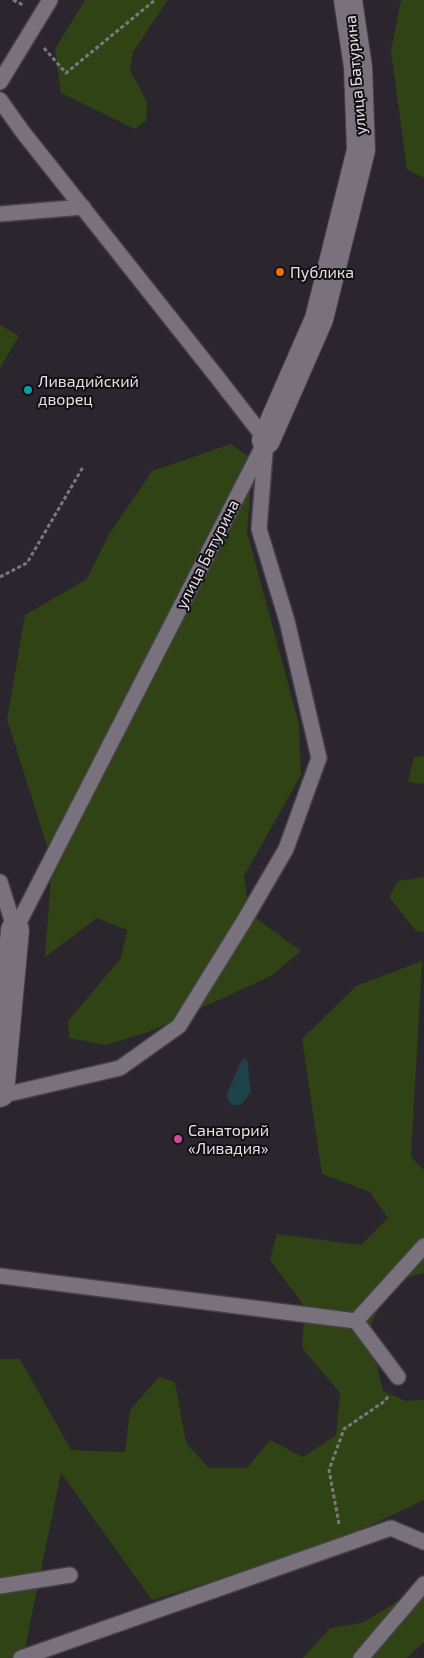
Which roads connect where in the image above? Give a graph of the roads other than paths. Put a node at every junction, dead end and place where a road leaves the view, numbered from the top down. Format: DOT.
graph roads {
  1 [pos="50,0"];
  2 [pos="348,0"];
  3 [pos="0,82"];
  4 [pos="0,100"];
  5 [pos="83,207"];
  6 [pos="0,214"];
  7 [pos="266,440"];
  8 [pos="0,882"];
  9 [pos="8,932"];
  10 [pos="0,1094"];
  11 [pos="424,1246"];
  12 [pos="0,1276"];
  13 [pos="356,1321"];
  14 [pos="398,1377"];
  15 [pos="424,1542"];
  16 [pos="70,1575"];
  17 [pos="424,1584"];
  18 [pos="0,1586"];
  19 [pos="21,1658"];
  20 [pos="361,1658"];
  1 -- 3 [label="lane"];
  2 -- 7 [label="street, улица Батурина"];
  4 -- 5 [label="lane"];
  5 -- 6 [label="lane"];
  5 -- 7 [label="lane"];
  7 -- 9 [label="lane, улица Батурина"];
  7 -- 10 [label="lane"];
  8 -- 9 [label="lane"];
  9 -- 10 [label="street, улица Батурина"];
  11 -- 13 [label="lane"];
  12 -- 13 [label="lane"];
  13 -- 14 [label="lane"];
  15 -- 19 [label="lane"];
  16 -- 18 [label="lane"];
  17 -- 20 [label="lane"];
}
